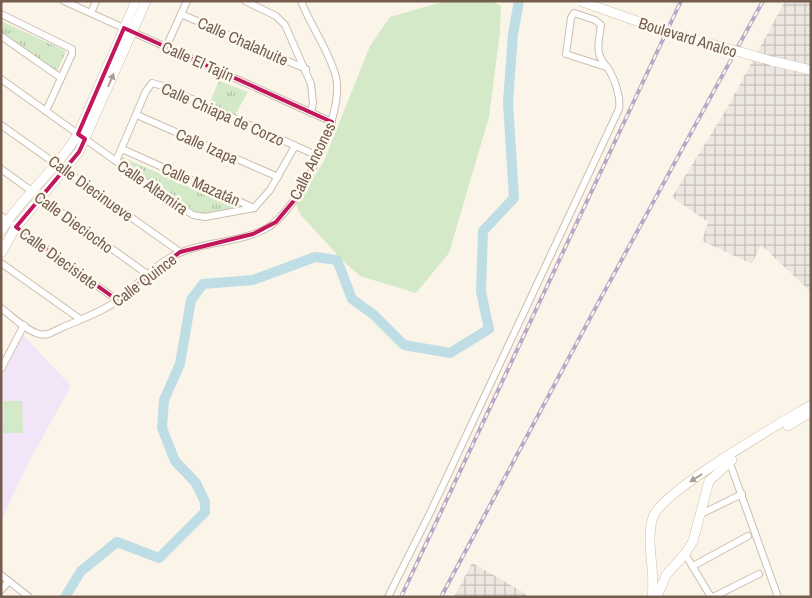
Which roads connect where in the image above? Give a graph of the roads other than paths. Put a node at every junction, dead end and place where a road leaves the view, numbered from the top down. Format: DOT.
graph roads {
  1 [pos="64,1"];
  2 [pos="96,1"];
  3 [pos="136,1"];
  4 [pos="146,1"];
  5 [pos="186,1"];
  6 [pos="245,1"];
  7 [pos="301,1"];
  8 [pos="580,1"];
  9 [pos="91,13"];
  10 [pos="1,14"];
  11 [pos="181,14"];
  12 [pos="128,30"];
  13 [pos="1,36"];
  14 [pos="166,47"];
  15 [pos="606,67"];
  16 [pos="798,68"];
  17 [pos="306,69"];
  18 [pos="811,70"];
  19 [pos="811,74"];
  20 [pos="61,78"];
  21 [pos="1,79"];
  22 [pos="46,111"];
  23 [pos="311,113"];
  24 [pos="137,115"];
  25 [pos="332,122"];
  26 [pos="1,125"];
  27 [pos="82,137"];
  28 [pos="295,146"];
  29 [pos="122,149"];
  30 [pos="318,156"];
  31 [pos="116,161"];
  32 [pos="57,164"];
  33 [pos="1,169"];
  34 [pos="65,170"];
  35 [pos="278,177"];
  36 [pos="37,195"];
  37 [pos="254,208"];
  38 [pos="5,218"];
  39 [pos="16,226"];
  40 [pos="1,231"];
  41 [pos="1,252"];
  42 [pos="180,252"];
  43 [pos="1,263"];
  44 [pos="147,274"];
  45 [pos="117,300"];
  46 [pos="1,308"];
  47 [pos="80,319"];
  48 [pos="24,325"];
  49 [pos="1,369"];
  50 [pos="811,405"];
  51 [pos="811,412"];
  52 [pos="729,459"];
  53 [pos="742,494"];
  54 [pos="699,515"];
  55 [pos="748,536"];
  56 [pos="685,554"];
  57 [pos="692,566"];
  58 [pos="759,574"];
  59 [pos="1,575"];
  60 [pos="9,581"];
  61 [pos="1,590"];
  62 [pos="29,597"];
  63 [pos="388,597"];
  64 [pos="652,597"];
  65 [pos="658,597"];
  66 [pos="712,597"];
  67 [pos="778,597"];
  1 -- 9 [label="street, Calle El Tajín"];
  2 -- 9 [label="street"];
  3 -- 12 [label="street"];
  4 -- 12 [label="street"];
  5 -- 11 [label="street"];
  6 -- 17 [label="street"];
  7 -- 25 [label="street, Calle Ancones"];
  8 -- 16 [label="street, Boulevard Analco, bridge"];
  9 -- 12 [label="street, Calle El Tajín"];
  10 -- 20 [label="street"];
  11 -- 14 [label="street"];
  11 -- 17 [label="street, Calle Chalahuite"];
  12 -- 14 [label="street, Calle El Tajín"];
  12 -- 27 [label="street"];
  13 -- 20 [label="street"];
  14 -- 23 [label="street, Calle El Tajín"];
  15 -- 15 [label="street"];
  15 -- 63 [label="street"];
  16 -- 18 [label="street, Boulevard Analco"];
  16 -- 19 [label="street, Boulevard Analco"];
  17 -- 23 [label="street"];
  20 -- 22 [label="street"];
  21 -- 22 [label="street, Calle Altamira"];
  22 -- 27 [label="street, Calle Altamira"];
  23 -- 25 [label="street, Calle El Tajín"];
  24 -- 28 [label="street, Calle Chiapa de Corzo"];
  24 -- 29 [label="street, Calle Chiapa de Corzo"];
  24 -- 35 [label="street, Calle Izapa"];
  25 -- 30 [label="street, Calle Ancones"];
  26 -- 32 [label="street, Calle Diecinueve"];
  27 -- 31 [label="street, Calle Altamira"];
  27 -- 32 [label="street"];
  27 -- 34 [label="street"];
  28 -- 30 [label="street, Calle Chiapa de Corzo"];
  28 -- 35 [label="street"];
  29 -- 31 [label="street, Calle Chiapa de Corzo"];
  29 -- 37 [label="street, Calle Mazatán"];
  30 -- 42 [label="street, Calle Ancones"];
  31 -- 37 [label="street, Calle Altamira"];
  32 -- 34 [label="street, Calle Diecinueve"];
  32 -- 36 [label="street"];
  33 -- 36 [label="street, Calle Dieciocho"];
  34 -- 36 [label="street"];
  34 -- 42 [label="street, Calle Diecinueve"];
  35 -- 37 [label="street"];
  36 -- 38 [label="street"];
  36 -- 39 [label="street"];
  36 -- 44 [label="street, Calle Dieciocho"];
  38 -- 39 [label="street, Calle Diecisiete"];
  38 -- 40 [label="street"];
  39 -- 41 [label="street"];
  39 -- 45 [label="street, Calle Diecisiete"];
  42 -- 44 [label="street, Calle Quince"];
  43 -- 47 [label="street"];
  44 -- 45 [label="street, Calle Quince"];
  45 -- 47 [label="street, Calle Quince"];
  46 -- 48 [label="street, Calle Quince"];
  47 -- 48 [label="street, Calle Quince"];
  48 -- 49 [label="street"];
  50 -- 52 [label="street"];
  51 -- 52 [label="street"];
  52 -- 53 [label="street"];
  52 -- 54 [label="street"];
  52 -- 64 [label="street, one-way"];
  53 -- 54 [label="street"];
  53 -- 67 [label="street"];
  54 -- 56 [label="street"];
  55 -- 57 [label="street"];
  56 -- 57 [label="street"];
  56 -- 65 [label="street"];
  57 -- 66 [label="street"];
  58 -- 66 [label="street"];
  59 -- 60 [label="street"];
  60 -- 61 [label="street"];
  60 -- 62 [label="street"];
}
